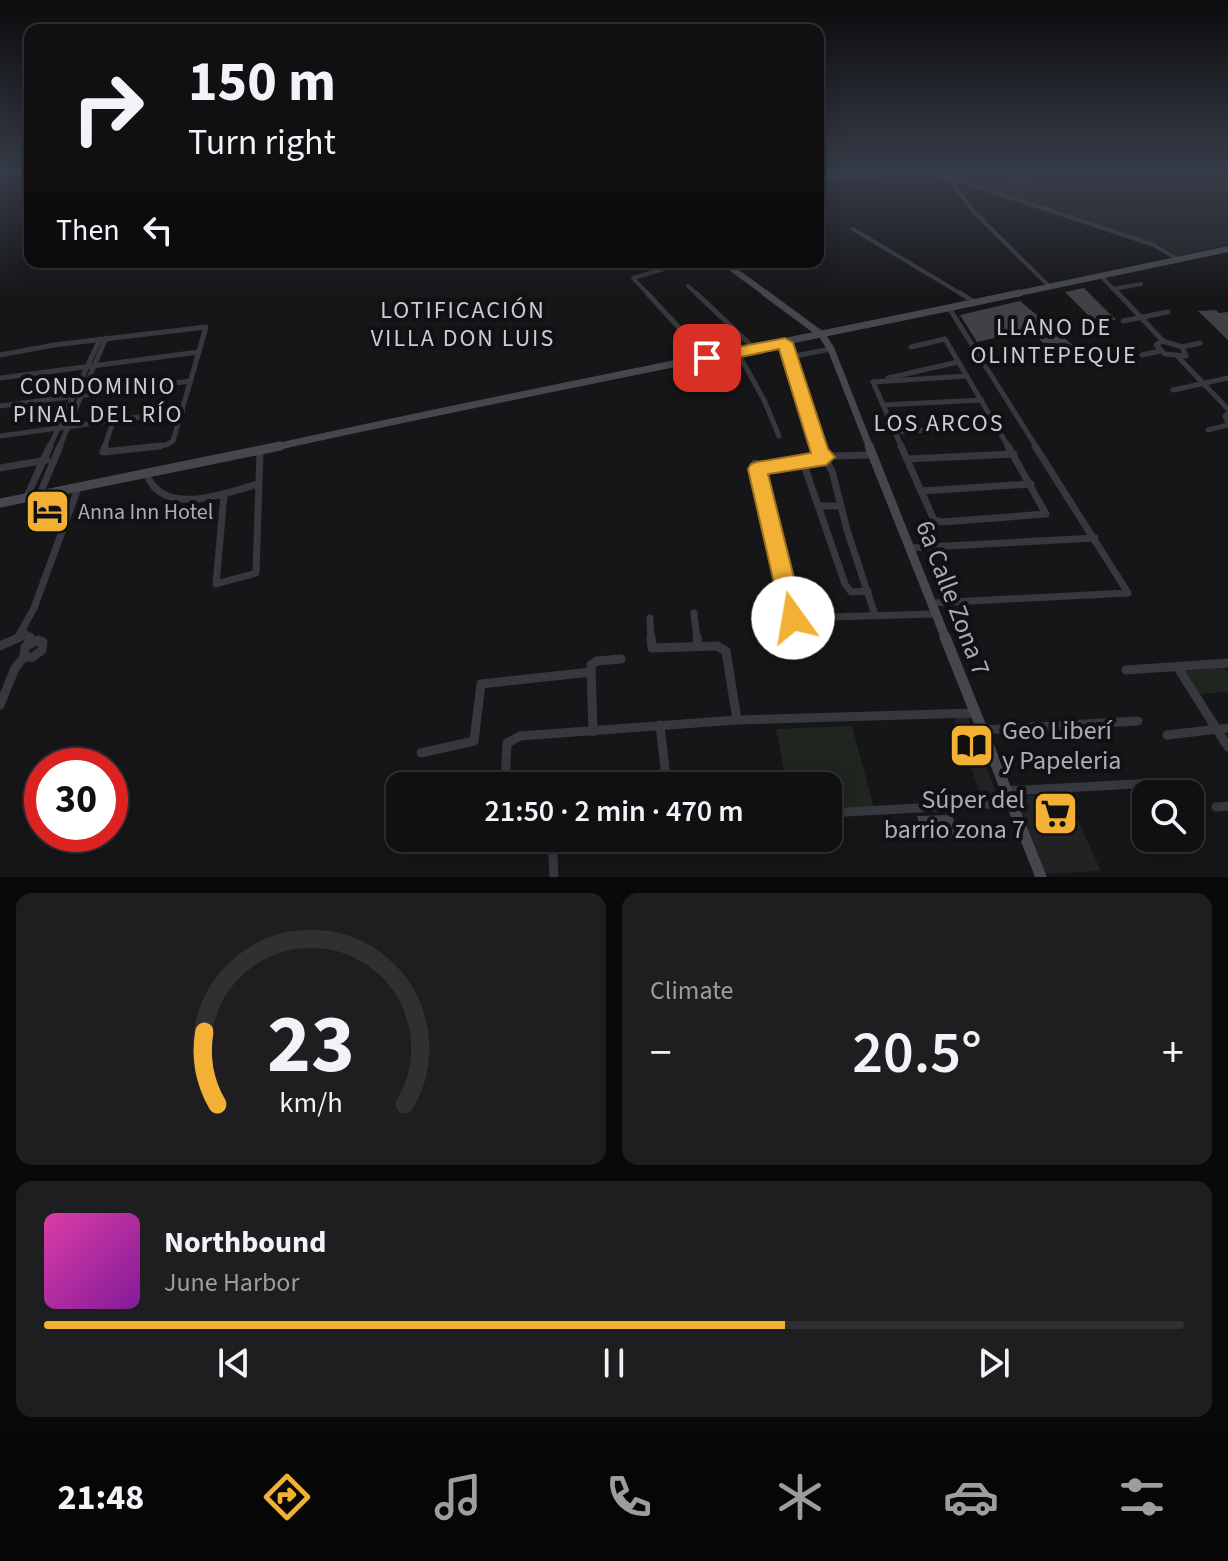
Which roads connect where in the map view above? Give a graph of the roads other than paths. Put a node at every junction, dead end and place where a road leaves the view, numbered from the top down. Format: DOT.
graph roads {
  1 [pos="976,214"];
  2 [pos="1060,214"];
  3 [pos="853,229"];
  4 [pos="1228,249"];
  5 [pos="1179,260"];
  6 [pos="667,268"];
  7 [pos="731,268"];
  8 [pos="1101,276"];
  9 [pos="1141,284"];
  10 [pos="688,286"];
  11 [pos="1050,287"];
  12 [pos="1113,289"];
  13 [pos="976,303"];
  14 [pos="949,308"];
  15 [pos="1168,312"];
  16 [pos="1140,318"];
  17 [pos="1123,321"];
  18 [pos="822,335"];
  19 [pos="103,339"];
  20 [pos="1163,341"];
  21 [pos="785,343"];
  22 [pos="1200,343"];
  23 [pos="911,347"];
  24 [pos="1182,347"];
  25 [pos="755,349"];
  26 [pos="831,349"];
  27 [pos="1160,351"];
  28 [pos="199,352"];
  29 [pos="738,353"];
  30 [pos="0,355"];
  31 [pos="1142,355"];
  32 [pos="790,357"];
  33 [pos="707,358"];
  34 [pos="1179,358"];
  35 [pos="958,362"];
  36 [pos="91,365"];
  37 [pos="967,376"];
  38 [pos="0,378"];
  39 [pos="1228,378"];
  40 [pos="191,381"];
  41 [pos="873,382"];
  42 [pos="1203,384"];
  43 [pos="1173,390"];
  44 [pos="79,394"];
  45 [pos="982,400"];
  46 [pos="883,405"];
  47 [pos="0,406"];
  48 [pos="183,411"];
  49 [pos="1228,411"];
  50 [pos="114,419"];
  51 [pos="1228,424"];
  52 [pos="65,426"];
  53 [pos="997,426"];
  54 [pos="1208,430"];
  55 [pos="895,432"];
  56 [pos="0,436"];
  57 [pos="779,436"];
  58 [pos="260,451"];
  59 [pos="1014,454"];
  60 [pos="873,455"];
  61 [pos="826,457"];
  62 [pos="55,458"];
  63 [pos="907,459"];
  64 [pos="45,460"];
  65 [pos="803,462"];
  66 [pos="0,468"];
  67 [pos="147,475"];
  68 [pos="46,480"];
  69 [pos="35,481"];
  70 [pos="257,484"];
  71 [pos="1031,484"];
  72 [pos="78,488"];
  73 [pos="921,491"];
  74 [pos="224,495"];
  75 [pos="39,496"];
  76 [pos="26,498"];
  77 [pos="0,503"];
  78 [pos="820,506"];
  79 [pos="841,506"];
  80 [pos="1095,538"];
  81 [pos="910,548"];
  82 [pos="868,591"];
  83 [pos="933,608"];
  84 [pos="694,613"];
  85 [pos="875,615"];
  86 [pos="650,618"];
  87 [pos="19,635"];
  88 [pos="28,644"];
  89 [pos="0,646"];
  90 [pos="698,646"];
  91 [pos="24,657"];
  92 [pos="621,659"];
  93 [pos="1228,663"];
  94 [pos="1178,668"];
  95 [pos="1126,670"];
  96 [pos="591,672"];
  97 [pos="0,705"];
  98 [pos="974,713"];
  99 [pos="737,720"];
  100 [pos="1138,721"];
  101 [pos="660,725"];
  102 [pos="1228,728"];
  103 [pos="1217,729"];
  104 [pos="981,730"];
  105 [pos="593,732"];
  106 [pos="1167,735"];
  107 [pos="1228,747"];
  108 [pos="421,753"];
  109 [pos="506,772"];
  110 [pos="665,772"];
  111 [pos="1132,784"];
  112 [pos="1005,791"];
  113 [pos="1010,803"];
  114 [pos="1228,806"];
  115 [pos="1216,807"];
  116 [pos="842,812"];
  117 [pos="553,852"];
  118 [pos="554,877"];
  119 [pos="1041,877"];
  1 -- 11 [label="street"];
  2 -- 5 [label="street"];
  3 -- 13 [label="street"];
  4 -- 5 [label="main road"];
  5 -- 8 [label="main road"];
  6 -- 33 [label="street"];
  7 -- 18 [label="main road"];
  8 -- 11 [label="main road"];
  8 -- 12 [label="street"];
  9 -- 12 [label="street"];
  10 -- 25 [label="street"];
  11 -- 13 [label="main road"];
  12 -- 16 [label="street"];
  13 -- 14 [label="main road"];
  14 -- 18 [label="main road"];
  14 -- 80 [label="street"];
  15 -- 16 [label="street"];
  16 -- 17 [label="street"];
  16 -- 20 [label="street"];
  18 -- 21 [label="main road"];
  18 -- 26 [label="main road, 6a Calle Zona 7"];
  19 -- 28 [label="street"];
  19 -- 30 [label="street"];
  19 -- 36 [label="street"];
  20 -- 24 [label="street"];
  20 -- 27 [label="street"];
  21 -- 25 [label="main road"];
  21 -- 32 [label="street"];
  22 -- 24 [label="street"];
  23 -- 35 [label="street"];
  24 -- 34 [label="street"];
  25 -- 29 [label="main road"];
  26 -- 32 [label="street"];
  26 -- 60 [label="main road, 6a Calle Zona 7"];
  27 -- 31 [label="street"];
  27 -- 34 [label="street"];
  28 -- 36 [label="street"];
  28 -- 40 [label="street"];
  29 -- 33 [label="main road"];
  29 -- 57 [label="street"];
  32 -- 61 [label="street"];
  33 -- 58 [label="main road"];
  34 -- 42 [label="street"];
  35 -- 37 [label="street"];
  35 -- 41 [label="street"];
  36 -- 38 [label="street"];
  36 -- 44 [label="street"];
  37 -- 41 [label="street"];
  37 -- 45 [label="street"];
  39 -- 42 [label="street"];
  40 -- 44 [label="street"];
  40 -- 48 [label="street"];
  41 -- 46 [label="street"];
  42 -- 43 [label="street"];
  42 -- 49 [label="street"];
  44 -- 47 [label="street"];
  44 -- 52 [label="street"];
  45 -- 46 [label="street"];
  45 -- 53 [label="street"];
  46 -- 55 [label="street"];
  48 -- 50 [label="street"];
  48 -- 50 [label="street"];
  49 -- 51 [label="street"];
  50 -- 52 [label="street"];
  51 -- 54 [label="street"];
  52 -- 56 [label="street"];
  52 -- 62 [label="street"];
  52 -- 64 [label="street"];
  53 -- 55 [label="street"];
  53 -- 59 [label="street"];
  55 -- 63 [label="street"];
  58 -- 67 [label="main road"];
  58 -- 70 [label="street"];
  59 -- 63 [label="street"];
  59 -- 71 [label="street"];
  60 -- 61 [label="street"];
  60 -- 81 [label="main road, 6a Calle Zona 7"];
  61 -- 65 [label="street"];
  61 -- 79 [label="street"];
  62 -- 64 [label="street"];
  62 -- 68 [label="street"];
  63 -- 73 [label="street"];
  64 -- 66 [label="street"];
  64 -- 69 [label="street"];
  65 -- 78 [label="street"];
  65 -- 85 [label="street"];
  67 -- 72 [label="main road"];
  67 -- 74 [label="street"];
  68 -- 69 [label="street"];
  68 -- 75 [label="street"];
  69 -- 76 [label="street"];
  70 -- 74 [label="street"];
  70 -- 74 [label="street"];
  71 -- 73 [label="street"];
  71 -- 73 [label="street"];
  72 -- 75 [label="main road"];
  72 -- 87 [label="street"];
  75 -- 76 [label="main road"];
  76 -- 77 [label="main road"];
  78 -- 79 [label="street"];
  78 -- 82 [label="street"];
  79 -- 82 [label="street"];
  80 -- 81 [label="street"];
  80 -- 83 [label="street"];
  81 -- 83 [label="main road, 6a Calle Zona 7"];
  82 -- 85 [label="street"];
  83 -- 85 [label="street"];
  83 -- 98 [label="main road, 6a Calle Zona 7"];
  84 -- 90 [label="street"];
  86 -- 90 [label="street"];
  87 -- 88 [label="street"];
  87 -- 89 [label="street"];
  88 -- 91 [label="street"];
  88 -- 91 [label="street"];
  90 -- 99 [label="street"];
  91 -- 97 [label="street"];
  92 -- 96 [label="street"];
  93 -- 94 [label="street"];
  94 -- 95 [label="street"];
  94 -- 103 [label="street"];
  96 -- 105 [label="street"];
  96 -- 108 [label="street"];
  98 -- 99 [label="street"];
  98 -- 104 [label="main road, 6a Calle Zona 7"];
  99 -- 101 [label="street"];
  100 -- 104 [label="street"];
  101 -- 105 [label="street"];
  101 -- 110 [label="street"];
  102 -- 103 [label="street"];
  103 -- 106 [label="street"];
  103 -- 107 [label="street"];
  104 -- 112 [label="main road, 6a Calle Zona 7"];
  105 -- 109 [label="street"];
  111 -- 112 [label="street"];
  112 -- 113 [label="main road, 6a Calle Zona 7"];
  113 -- 116 [label="street"];
  113 -- 119 [label="main road, 6a Calle Zona 7"];
  114 -- 115 [label="street"];
  117 -- 118 [label="street"];
}
